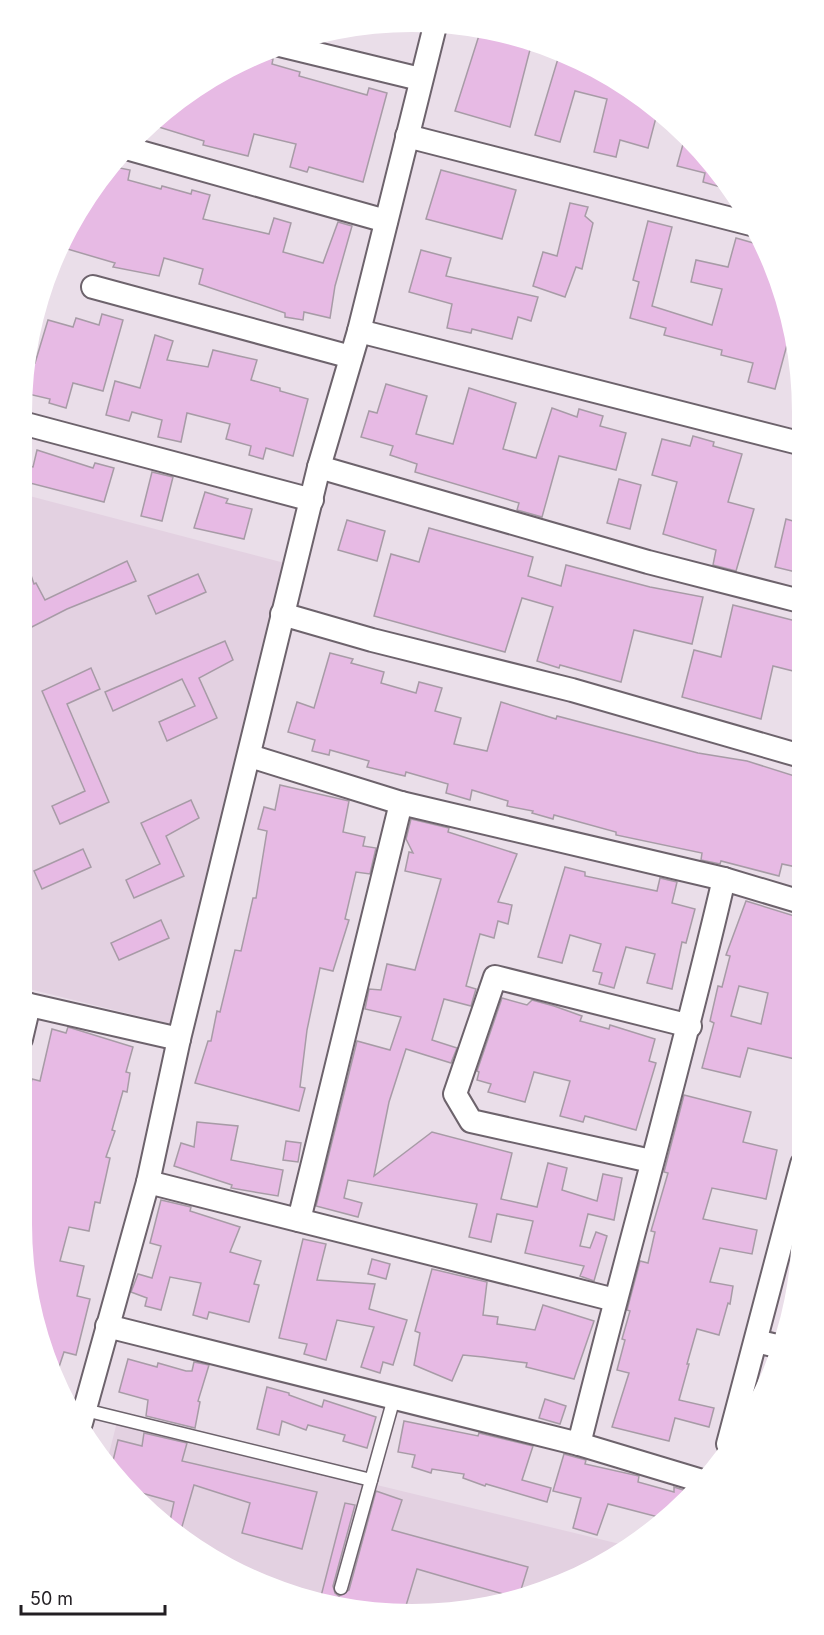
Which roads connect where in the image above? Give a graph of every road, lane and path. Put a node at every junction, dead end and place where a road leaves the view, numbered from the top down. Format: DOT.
graph roads {
  1 [pos="433,32"];
  2 [pos="298,49"];
  3 [pos="420,79"];
  4 [pos="407,136"];
  5 [pos="136,151"];
  6 [pos="386,221"];
  7 [pos="742,222"];
  8 [pos="93,287"];
  9 [pos="359,332"];
  10 [pos="351,357"];
  11 [pos="31,425"];
  12 [pos="792,440"];
  13 [pos="319,467"];
  14 [pos="312,500"];
  15 [pos="792,599"];
  16 [pos="282,614"];
  17 [pos="792,753"];
  18 [pos="250,756"];
  19 [pos="401,803"];
  20 [pos="724,879"];
  21 [pos="792,899"];
  22 [pos="31,1005"];
  23 [pos="690,1026"];
  24 [pos="180,1039"];
  25 [pos="651,1161"];
  26 [pos="148,1182"];
  27 [pos="299,1221"];
  28 [pos="792,1222"];
  29 [pos="615,1300"];
  30 [pos="107,1326"];
  31 [pos="756,1341"];
  32 [pos="772,1345"];
  33 [pos="394,1398"];
  34 [pos="83,1415"];
  35 [pos="84,1416"];
  36 [pos="733,1427"];
  37 [pos="579,1444"];
  38 [pos="694,1479"];
  39 [pos="371,1480"];
  40 [pos="340,1588"];
  1 -- 3 [label="street"];
  2 -- 3 [label="street"];
  3 -- 4 [label="street"];
  4 -- 6 [label="street"];
  4 -- 7 [label="street"];
  5 -- 6 [label="street"];
  6 -- 9 [label="street"];
  8 -- 10 [label="street"];
  9 -- 10 [label="street"];
  9 -- 12 [label="street"];
  10 -- 13 [label="street"];
  11 -- 14 [label="street"];
  13 -- 14 [label="street"];
  13 -- 15 [label="street"];
  14 -- 16 [label="street"];
  16 -- 17 [label="street"];
  16 -- 18 [label="street"];
  18 -- 19 [label="street"];
  18 -- 24 [label="street"];
  19 -- 20 [label="street"];
  19 -- 27 [label="street"];
  20 -- 21 [label="street"];
  20 -- 23 [label="street"];
  22 -- 24 [label="street"];
  23 -- 25 [label="street"];
  23 -- 25 [label="street"];
  24 -- 26 [label="street"];
  25 -- 29 [label="street"];
  26 -- 27 [label="street"];
  26 -- 30 [label="street"];
  27 -- 29 [label="street"];
  28 -- 31 [label="street"];
  29 -- 37 [label="street"];
  30 -- 33 [label="street"];
  30 -- 34 [label="street"];
  31 -- 32 [label="street"];
  31 -- 36 [label="street"];
  33 -- 37 [label="street"];
  33 -- 39 [label="lane"];
  35 -- 39 [label="lane"];
  37 -- 38 [label="street"];
  39 -- 40 [label="lane"];
}
